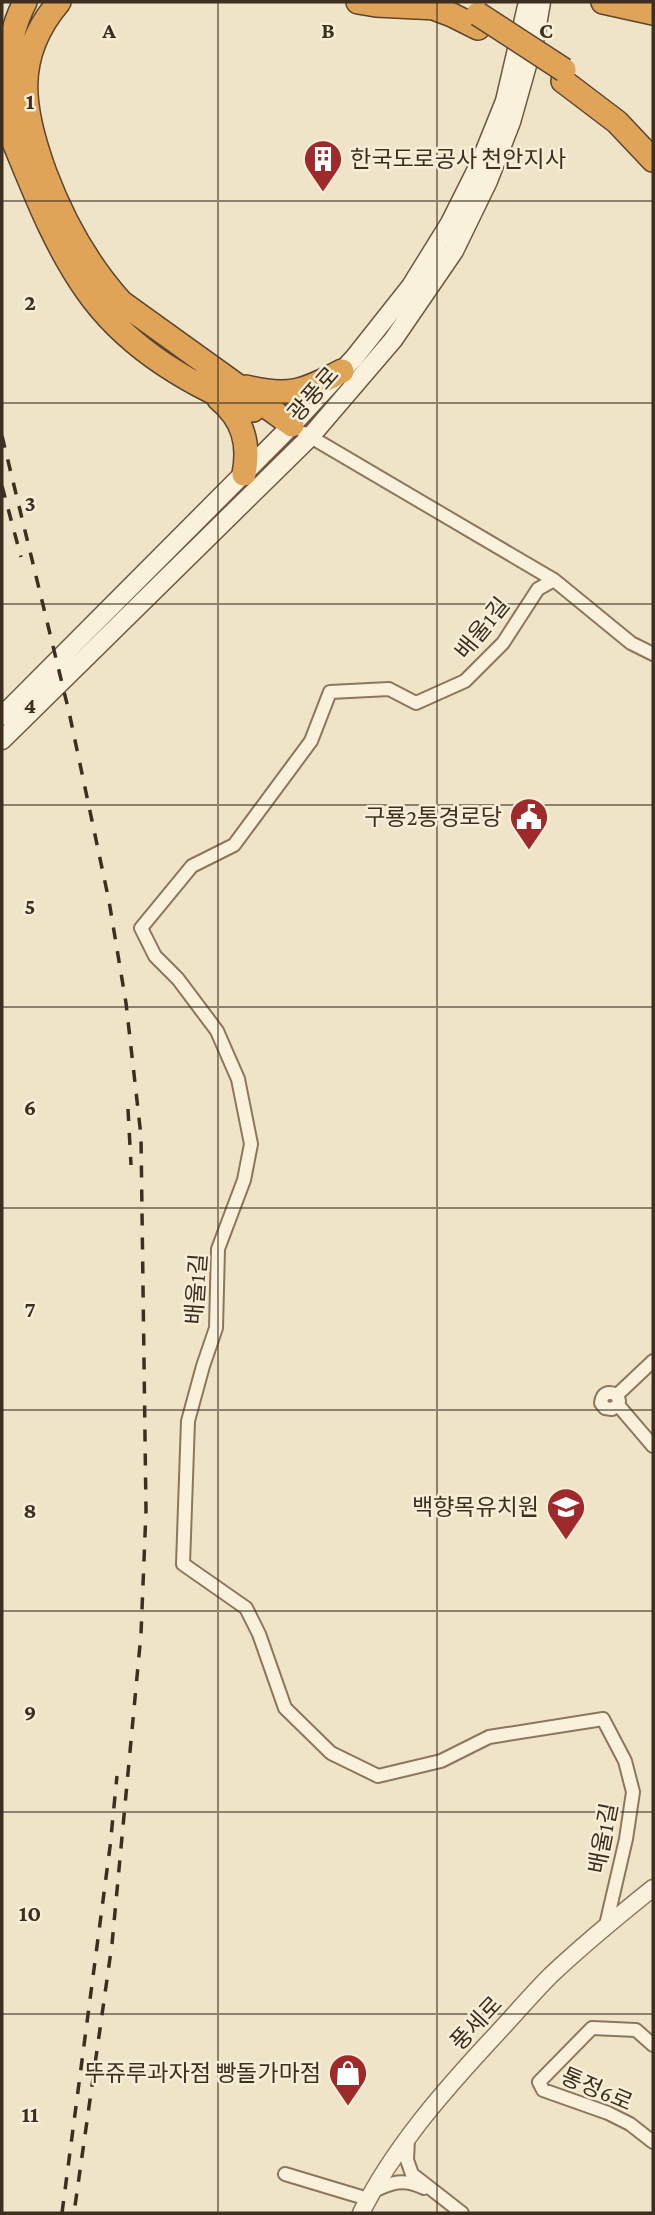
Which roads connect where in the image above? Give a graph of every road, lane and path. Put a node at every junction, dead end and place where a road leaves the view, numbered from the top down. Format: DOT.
graph roads {
  1 [pos="24,2"];
  2 [pos="59,2"];
  3 [pos="358,2"];
  4 [pos="404,2"];
  5 [pos="528,2"];
  6 [pos="541,2"];
  7 [pos="603,2"];
  8 [pos="436,4"];
  9 [pos="653,13"];
  10 [pos="2,114"];
  11 [pos="16,146"];
  12 [pos="653,160"];
  13 [pos="342,371"];
  14 [pos="199,384"];
  15 [pos="235,385"];
  16 [pos="301,431"];
  17 [pos="244,474"];
  18 [pos="554,580"];
  19 [pos="653,654"];
  20 [pos="2,716"];
  21 [pos="2,740"];
  22 [pos="653,1361"];
  23 [pos="653,1446"];
  24 [pos="653,1888"];
  25 [pos="606,1925"];
  26 [pos="653,2045"];
  27 [pos="408,2138"];
  28 [pos="653,2143"];
  29 [pos="285,2174"];
  30 [pos="437,2194"];
  31 [pos="367,2201"];
  32 [pos="461,2213"];
  1 -- 11 [label="highway"];
  2 -- 15 [label="highway"];
  3 -- 8 [label="highway"];
  4 -- 8 [label="highway"];
  5 -- 13 [label="main road, 광풍로"];
  6 -- 16 [label="main road, 광풍로"];
  7 -- 9 [label="highway"];
  8 -- 12 [label="highway"];
  10 -- 11 [label="highway"];
  11 -- 14 [label="highway"];
  13 -- 15 [label="highway"];
  13 -- 16 [label="main road, 광풍로"];
  14 -- 16 [label="highway"];
  14 -- 17 [label="highway"];
  15 -- 16 [label="highway"];
  16 -- 17 [label="main road, 광풍로"];
  16 -- 18 [label="street"];
  16 -- 21 [label="main road, 광풍로"];
  17 -- 20 [label="main road, 광풍로"];
  18 -- 19 [label="street"];
  18 -- 25 [label="street, 배울1길"];
  22 -- 23 [label="street"];
  24 -- 25 [label="street, 풍세로"];
  25 -- 27 [label="street, 풍세로"];
  26 -- 28 [label="street, 통정6로"];
  27 -- 30 [label="street"];
  27 -- 31 [label="street, 풍세로"];
  29 -- 31 [label="street"];
  30 -- 31 [label="street"];
  30 -- 32 [label="street"];
}
